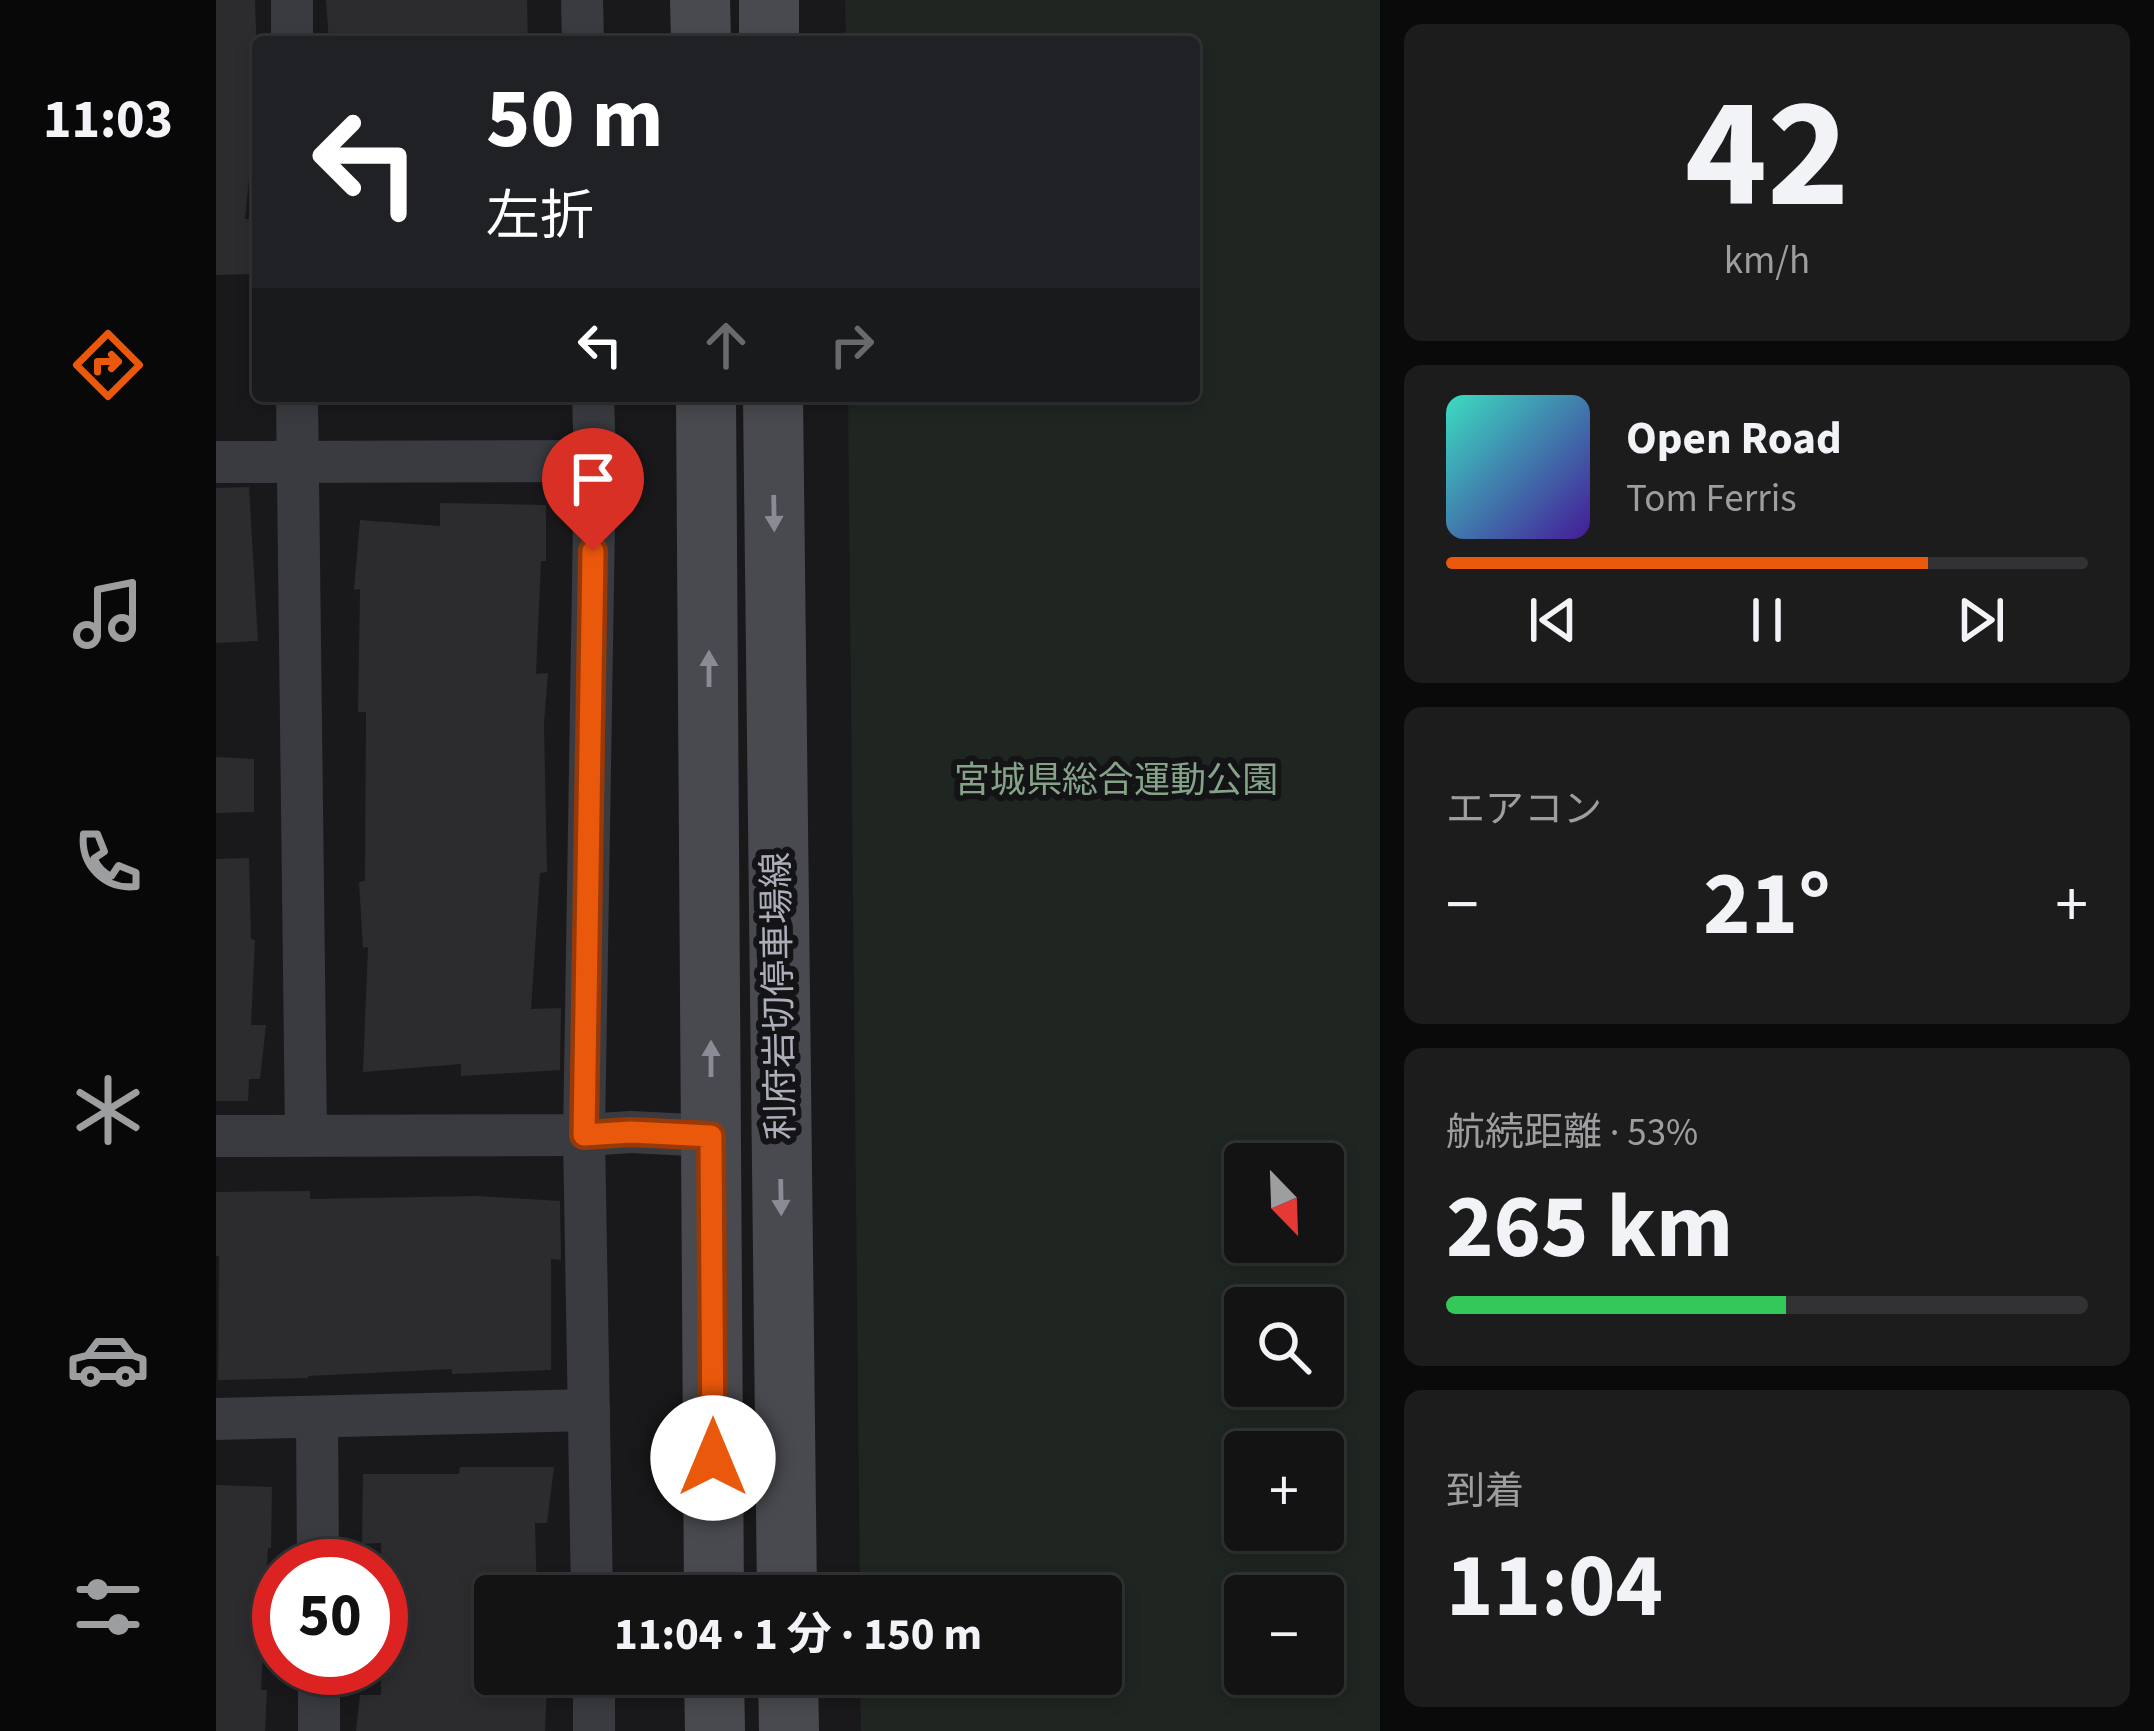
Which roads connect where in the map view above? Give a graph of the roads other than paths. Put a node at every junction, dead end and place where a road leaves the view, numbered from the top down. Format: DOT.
graph roads {
  1 [pos="292,0"];
  2 [pos="582,0"];
  3 [pos="700,0"];
  4 [pos="769,0"];
  5 [pos="292,36"];
  6 [pos="583,36"];
  7 [pos="701,36"];
  8 [pos="769,36"];
  9 [pos="297,402"];
  10 [pos="593,402"];
  11 [pos="706,402"];
  12 [pos="773,402"];
  13 [pos="595,461"];
  14 [pos="216,462"];
  15 [pos="297,462"];
  16 [pos="306,1135"];
  17 [pos="584,1135"];
  18 [pos="216,1136"];
  19 [pos="711,1136"];
  20 [pos="589,1410"];
  21 [pos="316,1417"];
  22 [pos="216,1419"];
  23 [pos="318,1539"];
  24 [pos="592,1575"];
  25 [pos="714,1575"];
  26 [pos="787,1575"];
  27 [pos="319,1695"];
  28 [pos="594,1695"];
  29 [pos="714,1695"];
  30 [pos="788,1695"];
  31 [pos="319,1731"];
  32 [pos="595,1731"];
  33 [pos="715,1731"];
  34 [pos="789,1731"];
  1 -- 5 [label="street"];
  2 -- 6 [label="street"];
  3 -- 7 [label="main road"];
  4 -- 8 [label="main road"];
  9 -- 15 [label="street"];
  10 -- 13 [label="street"];
  19 -- 11 [label="main road, 利府岩切停車場線, one-way"];
  12 -- 26 [label="main road, 利府岩切停車場線, one-way"];
  13 -- 15 [label="street"];
  13 -- 17 [label="street"];
  14 -- 15 [label="street"];
  15 -- 16 [label="street"];
  16 -- 17 [label="street"];
  16 -- 18 [label="street"];
  17 -- 19 [label="street"];
  17 -- 20 [label="street"];
  19 -- 25 [label="main road, 利府岩切停車場線"];
  20 -- 21 [label="street"];
  20 -- 24 [label="street"];
  21 -- 22 [label="street"];
  21 -- 23 [label="street"];
  27 -- 31 [label="street"];
  28 -- 32 [label="street"];
  29 -- 33 [label="main road"];
  30 -- 34 [label="main road"];
}
